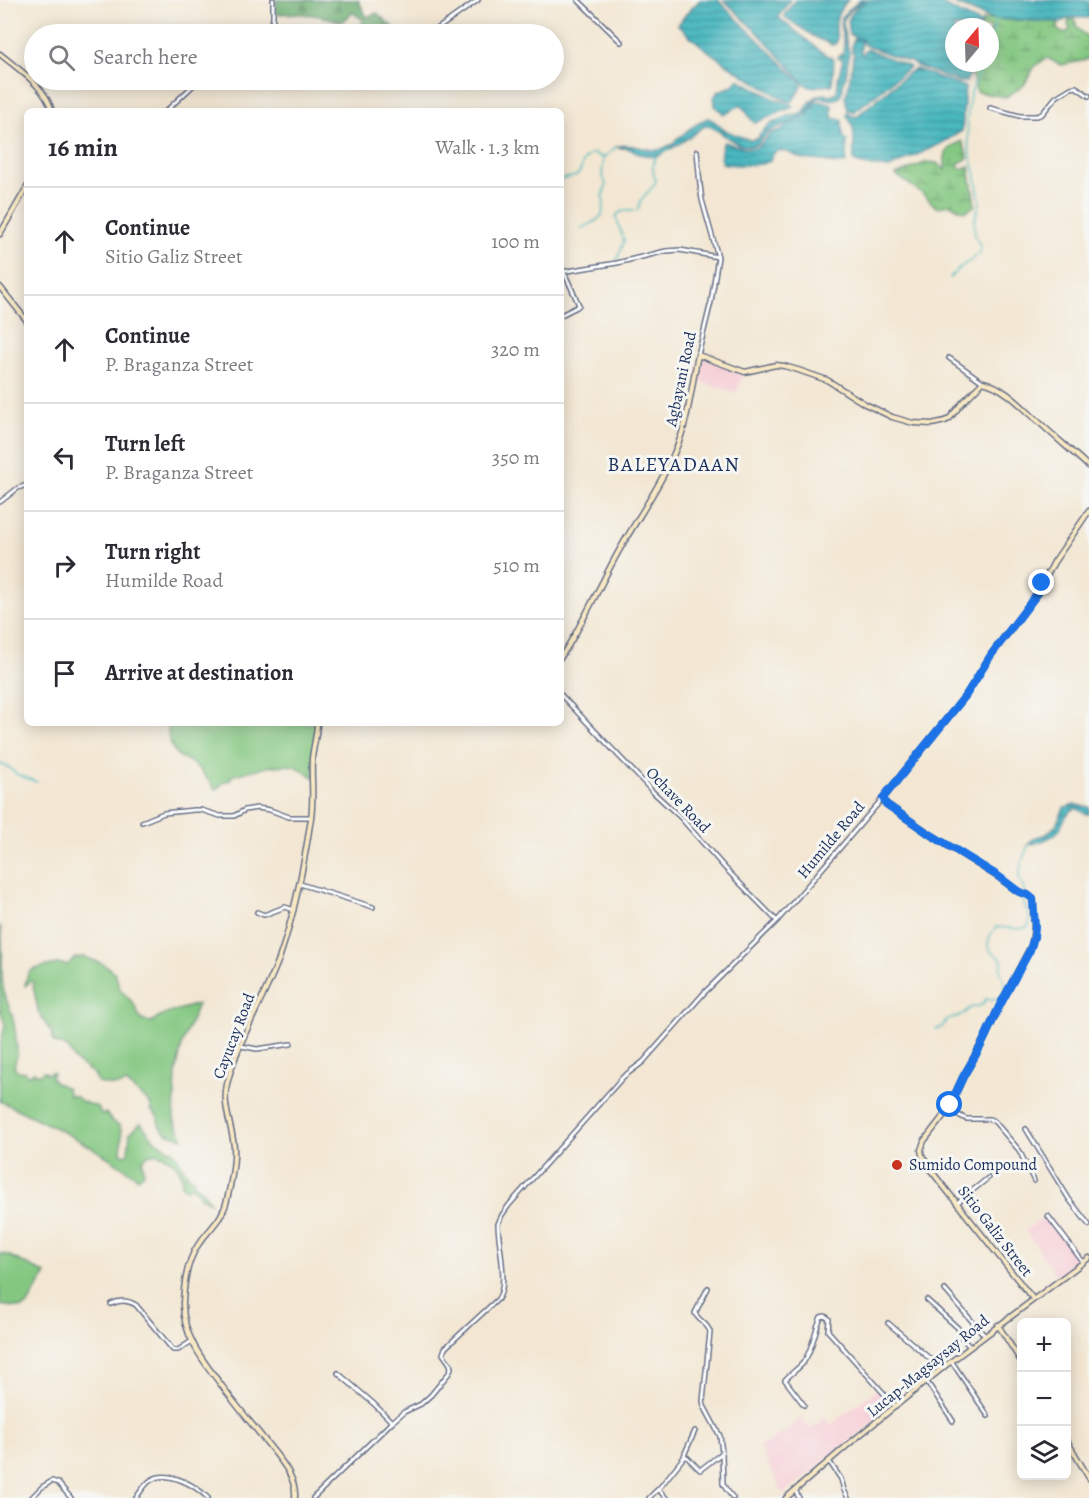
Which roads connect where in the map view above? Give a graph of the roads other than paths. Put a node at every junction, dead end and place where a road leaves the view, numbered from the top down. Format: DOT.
graph roads {
  1 [pos="273,0"];
  2 [pos="478,0"];
  3 [pos="578,0"];
  4 [pos="272,24"];
  5 [pos="444,24"];
  6 [pos="621,42"];
  7 [pos="0,54"];
  8 [pos="24,75"];
  9 [pos="41,90"];
  10 [pos="188,90"];
  11 [pos="1089,96"];
  12 [pos="51,108"];
  13 [pos="169,108"];
  14 [pos="990,108"];
  15 [pos="697,151"];
  16 [pos="24,193"];
  17 [pos="0,234"];
  18 [pos="718,257"];
  19 [pos="564,272"];
  20 [pos="564,274"];
  21 [pos="0,287"];
  22 [pos="564,314"];
  23 [pos="24,317"];
  24 [pos="698,355"];
  25 [pos="950,358"];
  26 [pos="983,382"];
  27 [pos="1089,467"];
  28 [pos="24,486"];
  29 [pos="0,502"];
  30 [pos="1089,511"];
  31 [pos="564,652"];
  32 [pos="564,698"];
  33 [pos="317,726"];
  34 [pos="883,798"];
  35 [pos="311,817"];
  36 [pos="142,822"];
  37 [pos="300,884"];
  38 [pos="373,907"];
  39 [pos="294,909"];
  40 [pos="257,912"];
  41 [pos="777,921"];
  42 [pos="291,1044"];
  43 [pos="241,1046"];
  44 [pos="948,1110"];
  45 [pos="1026,1129"];
  46 [pos="988,1178"];
  47 [pos="1034,1181"];
  48 [pos="957,1203"];
  49 [pos="1048,1216"];
  50 [pos="1089,1225"];
  51 [pos="1089,1258"];
  52 [pos="1083,1262"];
  53 [pos="708,1288"];
  54 [pos="945,1290"];
  55 [pos="1033,1299"];
  56 [pos="927,1300"];
  57 [pos="111,1304"];
  58 [pos="888,1323"];
  59 [pos="998,1325"];
  60 [pos="986,1335"];
  61 [pos="192,1341"];
  62 [pos="970,1347"];
  63 [pos="1017,1355"];
  64 [pos="951,1362"];
  65 [pos="942,1369"];
  66 [pos="338,1373"];
  67 [pos="927,1382"];
  68 [pos="804,1405"];
  69 [pos="896,1407"];
  70 [pos="988,1416"];
  71 [pos="953,1421"];
  72 [pos="392,1422"];
  73 [pos="696,1431"];
  74 [pos="1071,1447"];
  75 [pos="722,1453"];
  76 [pos="684,1457"];
  77 [pos="829,1461"];
  78 [pos="1089,1478"];
  79 [pos="658,1489"];
  80 [pos="795,1490"];
  81 [pos="31,1498"];
  82 [pos="71,1498"];
  83 [pos="136,1498"];
  84 [pos="208,1498"];
  85 [pos="295,1498"];
  86 [pos="313,1498"];
  87 [pos="649,1498"];
  88 [pos="666,1498"];
  89 [pos="733,1498"];
  90 [pos="786,1498"];
  91 [pos="799,1498"];
  92 [pos="848,1498"];
  1 -- 4 [label="street"];
  2 -- 5 [label="street"];
  3 -- 6 [label="street"];
  7 -- 8 [label="street"];
  9 -- 12 [label="street"];
  10 -- 13 [label="street"];
  11 -- 14 [label="street"];
  15 -- 18 [label="street, Agbayani Road"];
  16 -- 17 [label="street"];
  18 -- 19 [label="street"];
  18 -- 24 [label="street, Agbayani Road"];
  20 -- 22 [label="street"];
  21 -- 23 [label="street"];
  24 -- 26 [label="street"];
  24 -- 31 [label="street, Agbayani Road"];
  25 -- 26 [label="street"];
  26 -- 27 [label="street"];
  28 -- 29 [label="street"];
  30 -- 34 [label="street, Humilde Road"];
  32 -- 41 [label="street, Ochave Road"];
  33 -- 35 [label="street, Cayucay Road"];
  34 -- 41 [label="street, Humilde Road"];
  34 -- 44 [label="street, Sitio Galiz Street"];
  35 -- 36 [label="street"];
  35 -- 37 [label="street, Cayucay Road"];
  37 -- 38 [label="street"];
  37 -- 39 [label="street, Cayucay Road"];
  39 -- 40 [label="street"];
  39 -- 43 [label="street, Cayucay Road"];
  41 -- 72 [label="street, Humilde Road"];
  42 -- 43 [label="street"];
  43 -- 61 [label="street, Cayucay Road"];
  44 -- 47 [label="street"];
  44 -- 48 [label="street, Sitio Galiz Street"];
  45 -- 50 [label="street"];
  46 -- 48 [label="street"];
  48 -- 55 [label="street, Sitio Galiz Street"];
  49 -- 52 [label="street"];
  51 -- 52 [label="street, Lucap-Magsaysay Road"];
  52 -- 55 [label="street, Lucap-Magsaysay Road"];
  53 -- 75 [label="street"];
  54 -- 60 [label="street"];
  55 -- 59 [label="street, Lucap-Magsaysay Road"];
  56 -- 62 [label="street"];
  57 -- 61 [label="street"];
  58 -- 65 [label="street"];
  59 -- 60 [label="street, Lucap-Magsaysay Road"];
  59 -- 63 [label="street"];
  60 -- 62 [label="street, Lucap-Magsaysay Road"];
  61 -- 85 [label="street, Cayucay Road"];
  62 -- 64 [label="street, Lucap-Magsaysay Road"];
  64 -- 65 [label="street, Lucap-Magsaysay Road"];
  64 -- 70 [label="street"];
  65 -- 67 [label="street, Lucap-Magsaysay Road"];
  66 -- 72 [label="street"];
  67 -- 69 [label="street, Lucap-Magsaysay Road"];
  67 -- 71 [label="street"];
  68 -- 69 [label="street"];
  69 -- 77 [label="street, Lucap-Magsaysay Road"];
  72 -- 86 [label="street"];
  73 -- 76 [label="street"];
  74 -- 78 [label="street"];
  75 -- 76 [label="street"];
  75 -- 89 [label="street"];
  76 -- 79 [label="street"];
  77 -- 80 [label="street, Lucap-Magsaysay Road"];
  77 -- 92 [label="street"];
  79 -- 87 [label="street"];
  79 -- 88 [label="street"];
  80 -- 90 [label="street, Lucap-Magsaysay Road"];
  80 -- 91 [label="street"];
  81 -- 82 [label="street"];
  83 -- 84 [label="street"];
}
